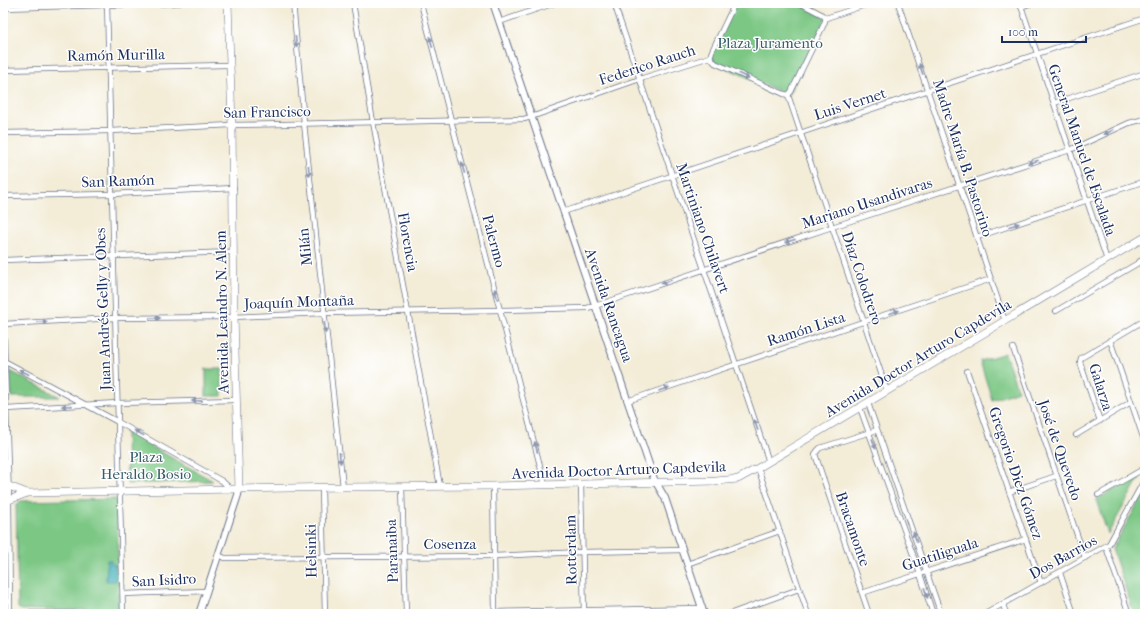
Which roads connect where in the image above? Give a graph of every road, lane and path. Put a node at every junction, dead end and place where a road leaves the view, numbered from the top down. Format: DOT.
graph roads {
  1 [pos="179,3"];
  2 [pos="228,3"];
  3 [pos="293,3"];
  4 [pos="353,3"];
  5 [pos="421,3"];
  6 [pos="493,3"];
  7 [pos="554,3"];
  8 [pos="614,3"];
  9 [pos="735,3"];
  10 [pos="800,3"];
  11 [pos="871,3"];
  12 [pos="898,3"];
  13 [pos="1032,3"];
  14 [pos="107,4"];
  15 [pos="1021,5"];
  16 [pos="3,8"];
  17 [pos="826,18"];
  18 [pos="1145,18"];
  19 [pos="499,22"];
  20 [pos="1037,53"];
  21 [pos="710,57"];
  22 [pos="230,64"];
  23 [pos="109,68"];
  24 [pos="3,70"];
  25 [pos="1145,73"];
  26 [pos="640,79"];
  27 [pos="928,90"];
  28 [pos="788,95"];
  29 [pos="1054,103"];
  30 [pos="531,117"];
  31 [pos="1145,119"];
  32 [pos="451,120"];
  33 [pos="373,122"];
  34 [pos="304,123"];
  35 [pos="232,125"];
  36 [pos="111,130"];
  37 [pos="3,133"];
  38 [pos="800,133"];
  39 [pos="1070,150"];
  40 [pos="672,175"];
  41 [pos="1145,181"];
  42 [pos="960,185"];
  43 [pos="234,188"];
  44 [pos="112,194"];
  45 [pos="3,196"];
  46 [pos="1087,201"];
  47 [pos="563,212"];
  48 [pos="832,227"];
  49 [pos="977,237"];
  50 [pos="1145,237"];
  51 [pos="234,252"];
  52 [pos="114,256"];
  53 [pos="3,260"];
  54 [pos="1107,260"];
  55 [pos="1143,260"];
  56 [pos="1145,269"];
  57 [pos="704,270"];
  58 [pos="991,279"];
  59 [pos="3,303"];
  60 [pos="595,306"];
  61 [pos="500,310"];
  62 [pos="1056,311"];
  63 [pos="408,312"];
  64 [pos="324,313"];
  65 [pos="234,316"];
  66 [pos="116,318"];
  67 [pos="1145,320"];
  68 [pos="1005,321"];
  69 [pos="864,322"];
  70 [pos="3,324"];
  71 [pos="1110,340"];
  72 [pos="1013,348"];
  73 [pos="4,361"];
  74 [pos="736,364"];
  75 [pos="967,371"];
  76 [pos="4,379"];
  77 [pos="887,391"];
  78 [pos="236,400"];
  79 [pos="628,401"];
  80 [pos="1132,402"];
  81 [pos="118,403"];
  82 [pos="868,403"];
  83 [pos="86,405"];
  84 [pos="860,408"];
  85 [pos="6,409"];
  86 [pos="1100,421"];
  87 [pos="118,422"];
  88 [pos="877,430"];
  89 [pos="5,432"];
  90 [pos="870,433"];
  91 [pos="1076,435"];
  92 [pos="1145,443"];
  93 [pos="769,462"];
  94 [pos="758,468"];
  95 [pos="1145,468"];
  96 [pos="1056,476"];
  97 [pos="1145,479"];
  98 [pos="656,483"];
  99 [pos="6,485"];
  100 [pos="545,485"];
  101 [pos="581,485"];
  102 [pos="440,486"];
  103 [pos="493,486"];
  104 [pos="343,487"];
  105 [pos="402,487"];
  106 [pos="322,488"];
  107 [pos="235,490"];
  108 [pos="120,492"];
  109 [pos="1010,492"];
  110 [pos="27,493"];
  111 [pos="1098,495"];
  112 [pos="6,501"];
  113 [pos="780,532"];
  114 [pos="1026,539"];
  115 [pos="1106,547"];
  116 [pos="683,550"];
  117 [pos="583,552"];
  118 [pos="218,555"];
  119 [pos="3,556"];
  120 [pos="9,556"];
  121 [pos="324,556"];
  122 [pos="404,556"];
  123 [pos="494,556"];
  124 [pos="1085,558"];
  125 [pos="687,564"];
  126 [pos="927,571"];
  127 [pos="1060,573"];
  128 [pos="920,574"];
  129 [pos="1041,583"];
  130 [pos="799,590"];
  131 [pos="207,591"];
  132 [pos="862,593"];
  133 [pos="123,594"];
  134 [pos="1003,604"];
  135 [pos="703,611"];
  136 [pos="584,612"];
  137 [pos="123,613"];
  138 [pos="495,613"];
  139 [pos="10,614"];
  140 [pos="199,614"];
  141 [pos="325,614"];
  142 [pos="406,614"];
  143 [pos="432,614"];
  144 [pos="729,614"];
  145 [pos="808,614"];
  146 [pos="868,614"];
  147 [pos="933,614"];
  148 [pos="941,614"];
  149 [pos="985,614"];
  150 [pos="1006,614"];
  151 [pos="1074,614"];
  152 [pos="1129,614"];
  1 -- 14 [label="street"];
  2 -- 22 [label="main road, Avenida Leandro N. Alem"];
  3 -- 34 [label="street, Milán, one-way"];
  4 -- 33 [label="street, Florencia"];
  32 -- 5 [label="street, Palermo, one-way"];
  6 -- 19 [label="main road, Avenida Rancagua"];
  7 -- 19 [label="street"];
  8 -- 26 [label="street, Martiniano Chilavert"];
  9 -- 21 [label="street"];
  10 -- 17 [label="street"];
  11 -- 17 [label="street"];
  27 -- 12 [label="street, Madre María B. Pastorino, one-way"];
  13 -- 15 [label="street"];
  14 -- 16 [label="street"];
  14 -- 23 [label="street, Juan Andrés Gelly y Obes"];
  15 -- 20 [label="street, General Manuel de Escalada"];
  17 -- 28 [label="street"];
  18 -- 20 [label="street, Luis Vernet"];
  19 -- 30 [label="main road, Avenida Rancagua"];
  20 -- 27 [label="street, Luis Vernet"];
  20 -- 29 [label="street, General Manuel de Escalada"];
  21 -- 26 [label="street, Federico Rauch"];
  21 -- 28 [label="street, Federico Rauch, one-way"];
  22 -- 23 [label="street, Ramón Murilla"];
  22 -- 35 [label="main road, Avenida Leandro N. Alem"];
  23 -- 24 [label="street, Ramón Murilla"];
  23 -- 36 [label="street, Juan Andrés Gelly y Obes"];
  25 -- 29 [label="street"];
  26 -- 30 [label="street, Federico Rauch"];
  26 -- 40 [label="street, Martiniano Chilavert"];
  27 -- 38 [label="street, Luis Vernet"];
  27 -- 42 [label="street, Madre María B. Pastorino"];
  28 -- 38 [label="street, Díaz Colodrero"];
  29 -- 39 [label="street, General Manuel de Escalada"];
  30 -- 32 [label="street, San Francisco"];
  30 -- 47 [label="main road, Avenida Rancagua"];
  31 -- 39 [label="street, Mariano Usandivaras, one-way"];
  32 -- 33 [label="street, San Francisco"];
  61 -- 32 [label="street, Palermo, one-way"];
  33 -- 34 [label="street, San Francisco"];
  33 -- 63 [label="street, Florencia"];
  34 -- 35 [label="street, San Francisco"];
  34 -- 64 [label="street, Milán, one-way"];
  35 -- 36 [label="street, San Francisco"];
  35 -- 43 [label="main road, Avenida Leandro N. Alem"];
  36 -- 37 [label="street, San Francisco"];
  36 -- 44 [label="street, Juan Andrés Gelly y Obes"];
  38 -- 40 [label="street, Luis Vernet"];
  38 -- 48 [label="street, Díaz Colodrero"];
  39 -- 42 [label="street, Mariano Usandivaras, one-way"];
  39 -- 46 [label="street, General Manuel de Escalada"];
  40 -- 47 [label="street, Luis Vernet"];
  40 -- 57 [label="street, Martiniano Chilavert"];
  41 -- 46 [label="street"];
  42 -- 48 [label="street, Mariano Usandivaras"];
  42 -- 49 [label="street, Madre María B. Pastorino"];
  43 -- 44 [label="street, San Ramón"];
  43 -- 51 [label="main road, Avenida Leandro N. Alem"];
  44 -- 45 [label="street, San Ramón"];
  44 -- 52 [label="street, Juan Andrés Gelly y Obes"];
  49 -- 46 [label="street, one-way"];
  46 -- 54 [label="street, General Manuel de Escalada"];
  47 -- 60 [label="main road, Avenida Rancagua"];
  48 -- 57 [label="street, Mariano Usandivaras, one-way"];
  48 -- 69 [label="street, Díaz Colodrero"];
  49 -- 58 [label="street, Madre María B. Pastorino"];
  50 -- 54 [label="main road, Avenida Doctor Arturo Capdevila"];
  51 -- 52 [label="street"];
  51 -- 65 [label="main road, Avenida Leandro N. Alem"];
  52 -- 53 [label="street"];
  52 -- 66 [label="street, Juan Andrés Gelly y Obes"];
  54 -- 68 [label="main road, Avenida Doctor Arturo Capdevila"];
  55 -- 56 [label="street"];
  55 -- 62 [label="street"];
  57 -- 60 [label="street, Mariano Usandivaras, one-way"];
  57 -- 74 [label="street, Martiniano Chilavert"];
  58 -- 68 [label="street, Madre María B. Pastorino"];
  69 -- 58 [label="street, Ramón Lista, one-way"];
  59 -- 70 [label="street"];
  60 -- 61 [label="street, Joaquín Montaña"];
  60 -- 79 [label="main road, Avenida Rancagua"];
  61 -- 63 [label="street, Joaquín Montaña"];
  100 -- 61 [label="street, Palermo, one-way"];
  63 -- 64 [label="street, Joaquín Montaña"];
  63 -- 102 [label="street, Florencia"];
  64 -- 65 [label="street, Joaquín Montaña"];
  64 -- 104 [label="street, Milán, one-way"];
  66 -- 65 [label="street, Joaquín Montaña, one-way"];
  65 -- 78 [label="main road, Avenida Leandro N. Alem"];
  70 -- 66 [label="street, Joaquín Montaña, one-way"];
  66 -- 81 [label="street, Juan Andrés Gelly y Obes"];
  67 -- 71 [label="street"];
  68 -- 77 [label="main road, Avenida Doctor Arturo Capdevila"];
  69 -- 74 [label="street, Ramón Lista"];
  69 -- 77 [label="street, Díaz Colodrero"];
  70 -- 73 [label="street"];
  71 -- 80 [label="street"];
  71 -- 86 [label="street, Galarza"];
  72 -- 96 [label="street, José de Quevedo"];
  73 -- 76 [label="street"];
  83 -- 73 [label="street, one-way"];
  79 -- 74 [label="street, Ramón Lista, one-way"];
  93 -- 74 [label="street, Martiniano Chilavert, one-way"];
  75 -- 109 [label="street, Gregorio Diez Gómez"];
  76 -- 85 [label="street"];
  77 -- 82 [label="main road, Avenida Doctor Arturo Capdevila"];
  78 -- 81 [label="street, one-way"];
  78 -- 107 [label="main road, Avenida Leandro N. Alem"];
  79 -- 98 [label="main road, Avenida Rancagua"];
  80 -- 86 [label="street"];
  80 -- 92 [label="street"];
  81 -- 83 [label="street"];
  81 -- 87 [label="street, Juan Andrés Gelly y Obes"];
  82 -- 84 [label="main road, Avenida Doctor Arturo Capdevila"];
  82 -- 88 [label="street"];
  83 -- 85 [label="street, one-way"];
  83 -- 87 [label="street"];
  84 -- 90 [label="street"];
  84 -- 93 [label="main road, Avenida Doctor Arturo Capdevila"];
  85 -- 89 [label="street"];
  86 -- 91 [label="street"];
  107 -- 87 [label="street, one-way"];
  87 -- 108 [label="street, Juan Andrés Gelly y Obes"];
  88 -- 90 [label="street"];
  126 -- 88 [label="street, one-way"];
  89 -- 99 [label="street"];
  90 -- 128 [label="street, one-way"];
  90 -- 132 [label="street, Bracamonte"];
  93 -- 94 [label="main road, Avenida Doctor Arturo Capdevila"];
  94 -- 98 [label="main road, Avenida Doctor Arturo Capdevila"];
  94 -- 113 [label="street"];
  95 -- 111 [label="street"];
  96 -- 109 [label="street"];
  96 -- 124 [label="street, José de Quevedo"];
  97 -- 115 [label="street, Dos Barrios"];
  98 -- 101 [label="main road, Avenida Doctor Arturo Capdevila"];
  98 -- 116 [label="main road, Avenida Rancagua"];
  99 -- 110 [label="main road, Avenida Doctor Arturo Capdevila"];
  99 -- 112 [label="street"];
  100 -- 101 [label="main road, Avenida Doctor Arturo Capdevila"];
  100 -- 103 [label="main road, Avenida Doctor Arturo Capdevila"];
  101 -- 117 [label="street, Rotterdam"];
  102 -- 103 [label="main road, Avenida Doctor Arturo Capdevila"];
  102 -- 105 [label="main road, Avenida Doctor Arturo Capdevila"];
  103 -- 123 [label="street"];
  104 -- 105 [label="main road, Avenida Doctor Arturo Capdevila"];
  104 -- 106 [label="main road, Avenida Doctor Arturo Capdevila"];
  105 -- 122 [label="street, Paranaiba"];
  106 -- 107 [label="main road, Avenida Doctor Arturo Capdevila"];
  106 -- 121 [label="street, Helsinki"];
  107 -- 108 [label="main road, Avenida Doctor Arturo Capdevila"];
  107 -- 118 [label="main road, Avenida Leandro N. Alem"];
  108 -- 110 [label="main road, Avenida Doctor Arturo Capdevila"];
  108 -- 133 [label="street, Juan Andrés Gelly y Obes"];
  109 -- 114 [label="street, Gregorio Diez Gómez"];
  110 -- 112 [label="main road, Avenida Doctor Arturo Capdevila"];
  112 -- 120 [label="street"];
  113 -- 125 [label="street"];
  113 -- 130 [label="street"];
  114 -- 126 [label="street, Guatiliguala"];
  114 -- 129 [label="street, Gregorio Diez Gómez"];
  115 -- 124 [label="street, Dos Barrios"];
  115 -- 152 [label="street"];
  116 -- 117 [label="street, Cosenza"];
  116 -- 125 [label="main road, Avenida Rancagua"];
  117 -- 123 [label="street, Cosenza"];
  117 -- 136 [label="street, Rotterdam"];
  118 -- 121 [label="street, Cosenza"];
  118 -- 131 [label="main road, Avenida Leandro N. Alem"];
  119 -- 120 [label="street"];
  120 -- 139 [label="street"];
  121 -- 122 [label="street, Cosenza"];
  121 -- 141 [label="street, Helsinki"];
  122 -- 123 [label="street, Cosenza"];
  122 -- 142 [label="street, Paranaiba"];
  123 -- 138 [label="street"];
  124 -- 127 [label="street, Dos Barrios"];
  125 -- 135 [label="main road, Avenida Rancagua"];
  126 -- 128 [label="street, Guatiliguala"];
  126 -- 148 [label="street"];
  127 -- 129 [label="street, Dos Barrios"];
  127 -- 151 [label="street"];
  128 -- 132 [label="street, Guatiliguala"];
  128 -- 147 [label="street, one-way"];
  129 -- 134 [label="street, Dos Barrios"];
  130 -- 144 [label="street"];
  130 -- 145 [label="street"];
  131 -- 133 [label="street, San Isidro"];
  131 -- 140 [label="main road, Avenida Leandro N. Alem"];
  132 -- 146 [label="street, Bracamonte"];
  133 -- 137 [label="street, Juan Andrés Gelly y Obes"];
  134 -- 149 [label="street, Dos Barrios"];
  134 -- 150 [label="street"];
  135 -- 136 [label="street"];
  136 -- 138 [label="street"];
  137 -- 139 [label="street"];
  138 -- 143 [label="street"];
}
